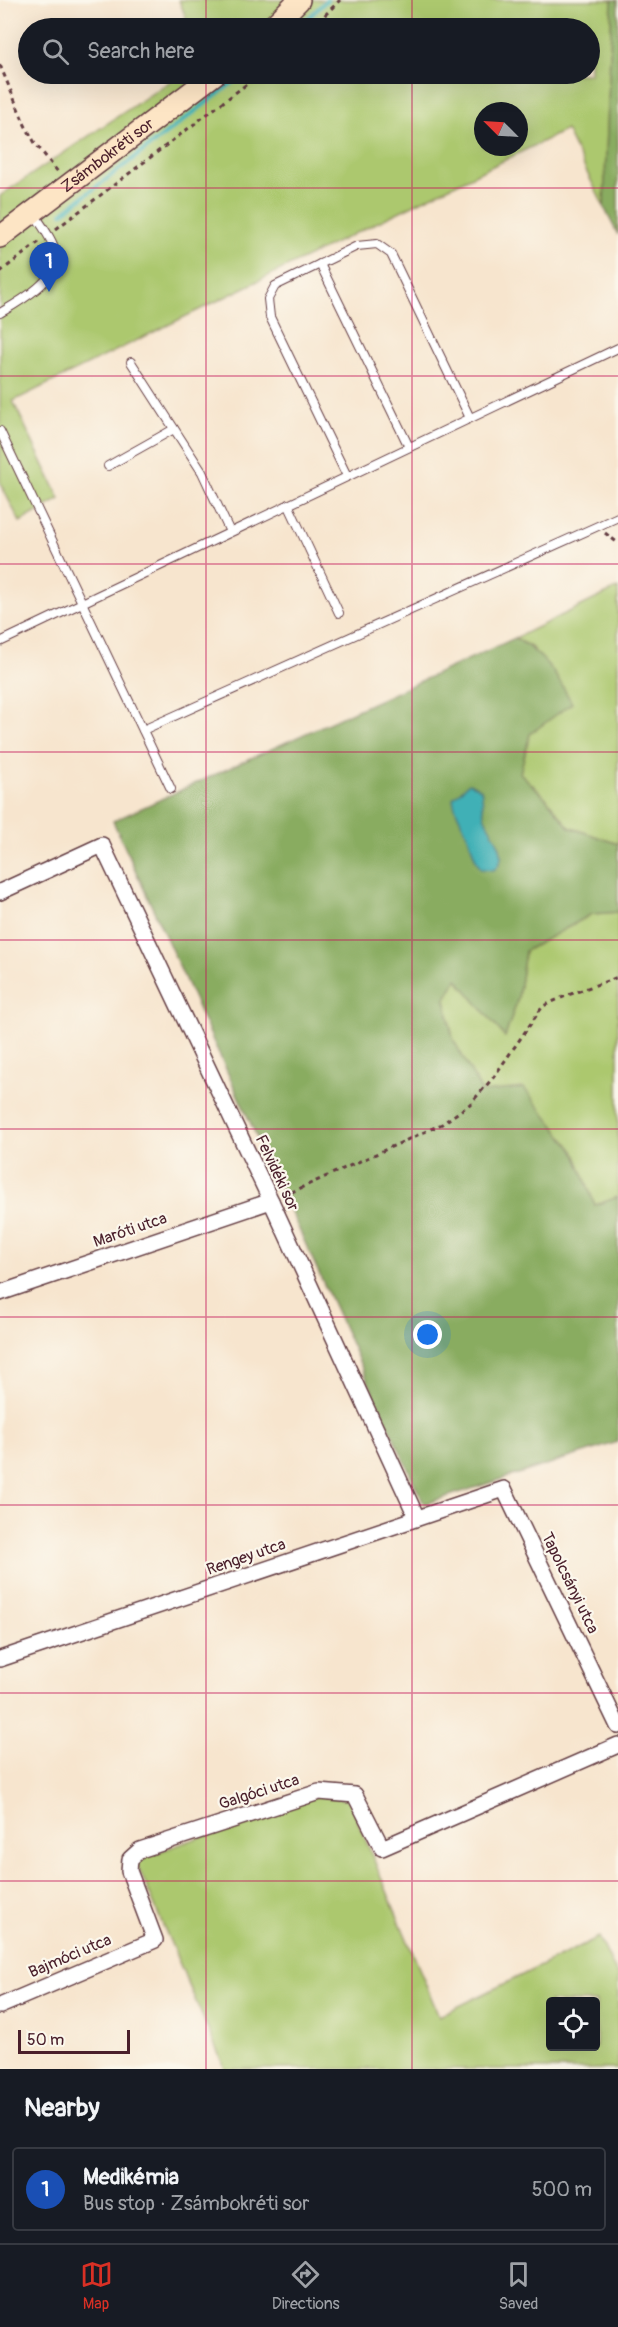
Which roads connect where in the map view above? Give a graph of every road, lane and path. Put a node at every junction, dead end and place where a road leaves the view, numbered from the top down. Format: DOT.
graph roads {
  1 [pos="299,0"];
  2 [pos="340,0"];
  3 [pos="281,18"];
  4 [pos="324,18"];
  5 [pos="0,65"];
  6 [pos="202,84"];
  7 [pos="247,84"];
  8 [pos="53,166"];
  9 [pos="33,212"];
  10 [pos="48,236"];
  11 [pos="0,237"];
  12 [pos="320,264"];
  13 [pos="0,272"];
  14 [pos="0,313"];
  15 [pos="618,348"];
  16 [pos="131,362"];
  17 [pos="470,418"];
  18 [pos="174,429"];
  19 [pos="0,431"];
  20 [pos="409,447"];
  21 [pos="108,466"];
  22 [pos="347,476"];
  23 [pos="288,504"];
  24 [pos="618,517"];
  25 [pos="230,532"];
  26 [pos="81,602"];
  27 [pos="339,613"];
  28 [pos="0,642"];
  29 [pos="143,730"];
  30 [pos="171,789"];
  31 [pos="0,892"];
  32 [pos="618,977"];
  33 [pos="271,1201"];
  34 [pos="0,1293"];
  35 [pos="504,1489"];
  36 [pos="417,1518"];
  37 [pos="0,1659"];
  38 [pos="618,1726"];
  39 [pos="618,1745"];
  40 [pos="154,1940"];
  41 [pos="0,2006"];
  1 -- 3 [label="street"];
  2 -- 4 [label="path"];
  5 -- 8 [label="path"];
  6 -- 9 [label="street, Zsámbokréti sor"];
  7 -- 10 [label="path"];
  9 -- 10 [label="lane"];
  9 -- 11 [label="street, Zsámbokréti sor"];
  10 -- 13 [label="path"];
  10 -- 14 [label="lane"];
  12 -- 17 [label="lane"];
  12 -- 20 [label="lane"];
  12 -- 22 [label="lane"];
  15 -- 17 [label="lane"];
  16 -- 18 [label="lane"];
  17 -- 20 [label="lane"];
  18 -- 21 [label="lane"];
  18 -- 25 [label="lane"];
  19 -- 26 [label="lane"];
  20 -- 22 [label="lane"];
  22 -- 23 [label="lane"];
  23 -- 25 [label="lane"];
  23 -- 27 [label="lane"];
  24 -- 29 [label="lane"];
  25 -- 26 [label="lane"];
  26 -- 28 [label="lane"];
  26 -- 29 [label="lane"];
  29 -- 30 [label="lane"];
  31 -- 33 [label="street, Felvidéki sor"];
  32 -- 33 [label="path"];
  33 -- 34 [label="street, Maróti utca"];
  33 -- 36 [label="street, Felvidéki sor"];
  35 -- 36 [label="street, Rengey utca"];
  35 -- 38 [label="street, Tapolcsányi utca"];
  36 -- 37 [label="street, Rengey utca"];
  39 -- 40 [label="street, Galgóci utca"];
  40 -- 41 [label="street, Bajmóci utca"];
}
